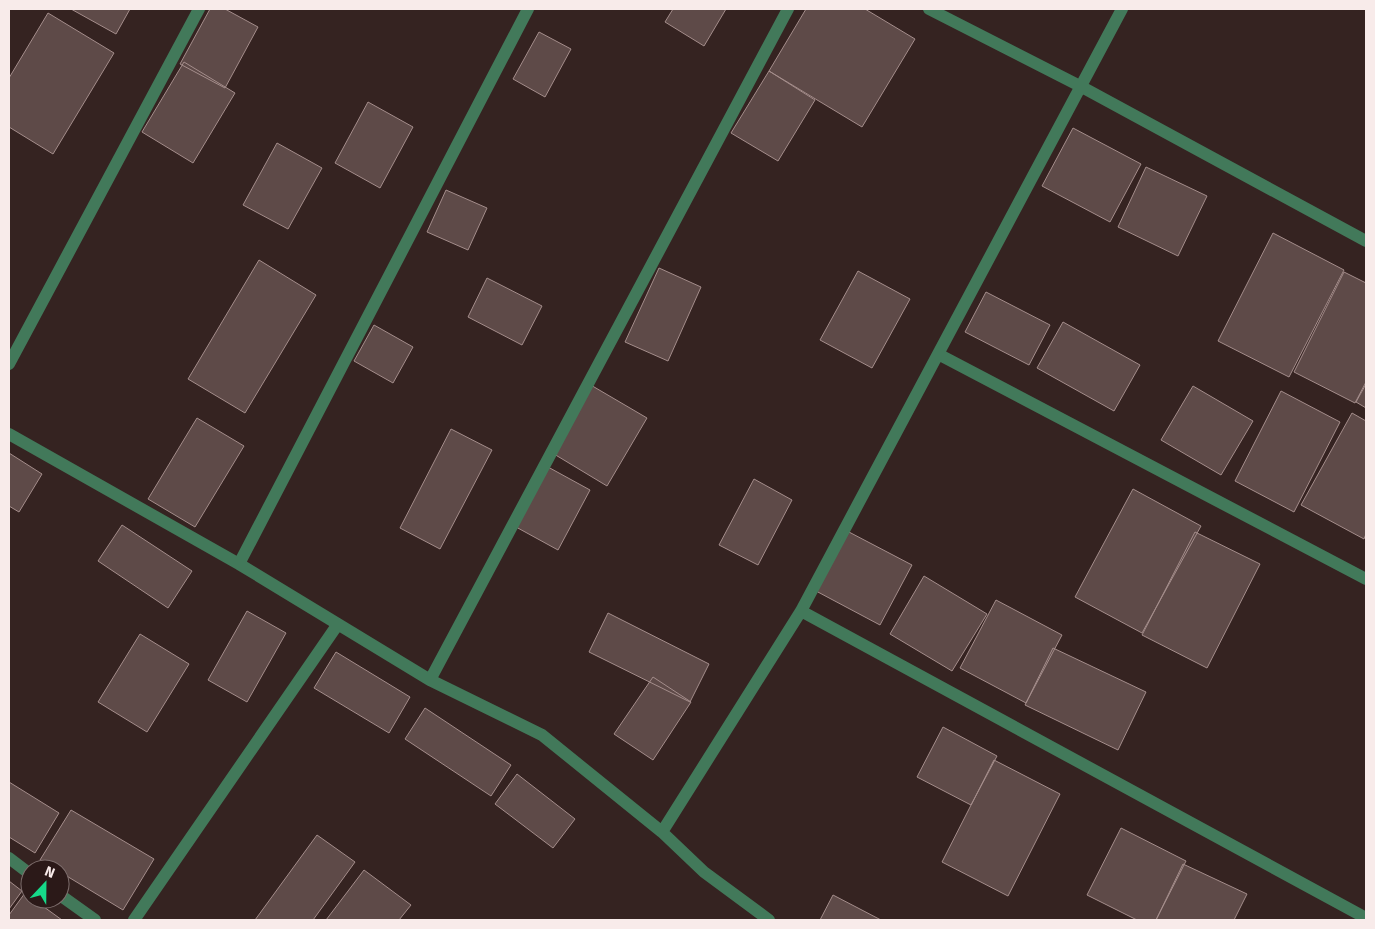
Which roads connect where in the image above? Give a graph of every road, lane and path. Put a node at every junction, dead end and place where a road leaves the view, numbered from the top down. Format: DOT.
graph roads {
  1 [pos="199,9"];
  2 [pos="528,9"];
  3 [pos="788,9"];
  4 [pos="929,9"];
  5 [pos="1122,9"];
  6 [pos="1080,86"];
  7 [pos="1366,241"];
  8 [pos="938,354"];
  9 [pos="9,364"];
  10 [pos="9,434"];
  11 [pos="239,564"];
  12 [pos="1366,579"];
  13 [pos="801,611"];
  14 [pos="338,624"];
  15 [pos="430,680"];
  16 [pos="662,832"];
  17 [pos="9,858"];
  18 [pos="20,866"];
  19 [pos="70,902"];
  20 [pos="1366,918"];
  21 [pos="95,920"];
  22 [pos="134,920"];
  23 [pos="770,920"];
  1 -- 9 [label="street"];
  2 -- 11 [label="street"];
  3 -- 15 [label="street"];
  4 -- 6 [label="street"];
  5 -- 6 [label="street"];
  6 -- 7 [label="street"];
  6 -- 8 [label="street"];
  8 -- 12 [label="street"];
  8 -- 13 [label="street"];
  10 -- 11 [label="street"];
  11 -- 14 [label="street"];
  13 -- 16 [label="street"];
  13 -- 20 [label="street"];
  14 -- 15 [label="street"];
  14 -- 22 [label="street"];
  15 -- 16 [label="street"];
  16 -- 23 [label="street"];
  17 -- 18 [label="street"];
  19 -- 21 [label="street"];
}
